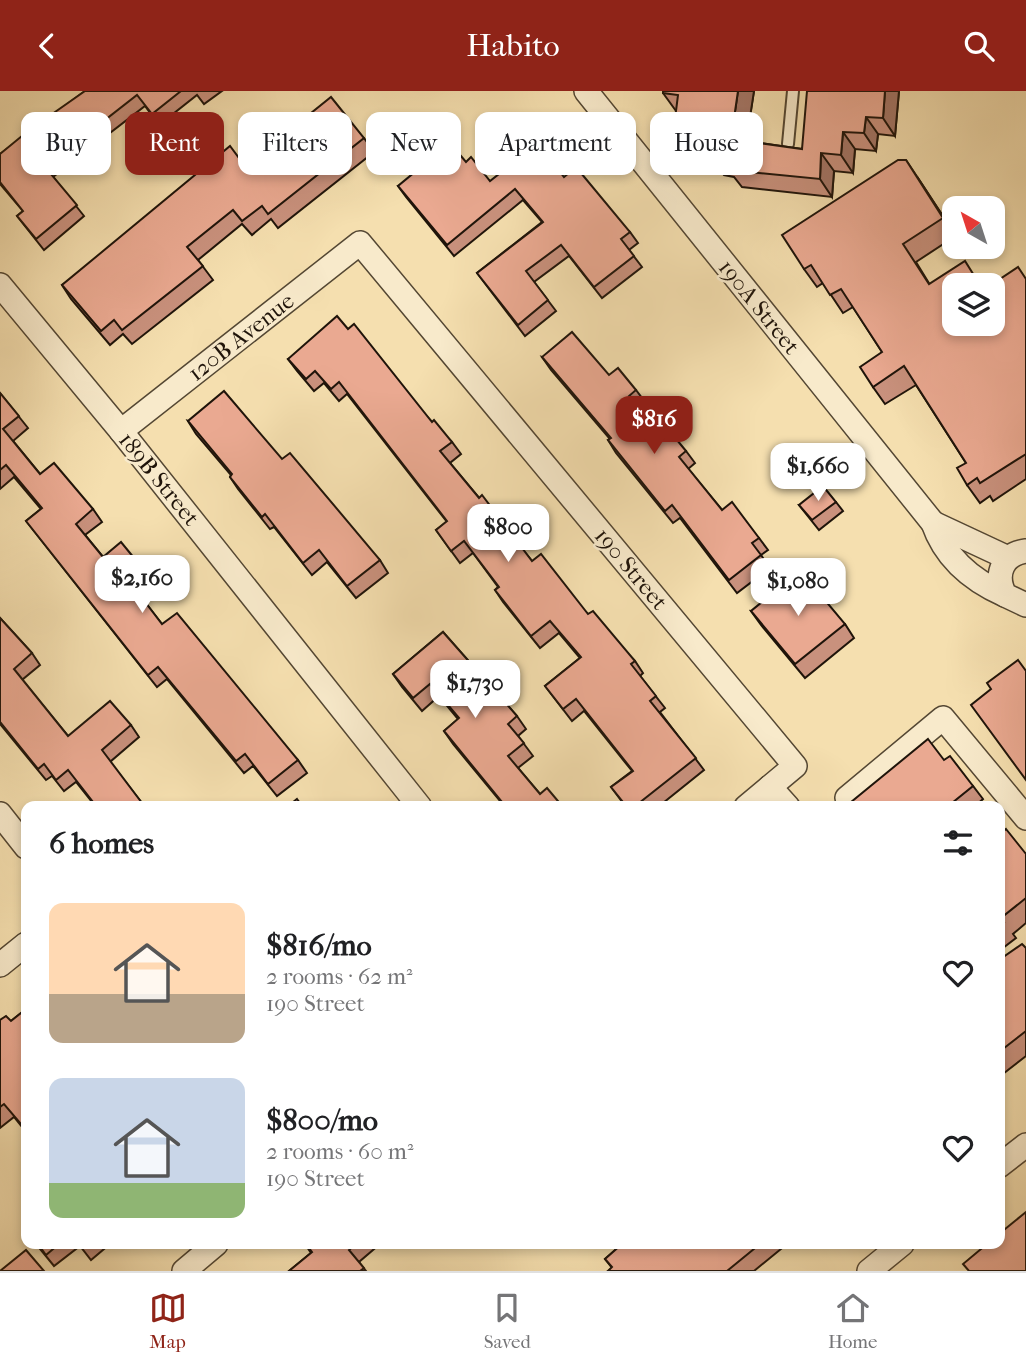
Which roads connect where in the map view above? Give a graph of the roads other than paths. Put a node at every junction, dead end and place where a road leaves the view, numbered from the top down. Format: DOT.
graph roads {
  1 [pos="586,91"];
  2 [pos="793,91"];
  3 [pos="788,143"];
  4 [pos="360,243"];
  5 [pos="0,285"];
  6 [pos="121,431"];
  7 [pos="933,523"];
  8 [pos="1021,552"];
  9 [pos="1005,595"];
  10 [pos="1026,605"];
  11 [pos="770,787"];
  12 [pos="847,797"];
  13 [pos="415,801"];
  14 [pos="753,801"];
  15 [pos="783,801"];
  16 [pos="0,814"];
  17 [pos="1026,818"];
  18 [pos="21,841"];
  19 [pos="21,948"];
  20 [pos="0,965"];
  21 [pos="1026,1145"];
  22 [pos="1005,1161"];
  23 [pos="896,1249"];
  24 [pos="214,1256"];
  25 [pos="184,1271"];
  26 [pos="869,1271"];
  1 -- 7 [label="street, 190A Street"];
  2 -- 3 [label="lane"];
  4 -- 6 [label="street, 120B Avenue"];
  4 -- 11 [label="street, 190 Street"];
  5 -- 6 [label="street, 189B Street"];
  6 -- 13 [label="street, 189B Street"];
  7 -- 8 [label="street, 190A Street"];
  7 -- 9 [label="street, 190A Street"];
  8 -- 9 [label="street"];
  9 -- 10 [label="street, 190A Street"];
  11 -- 14 [label="street"];
  11 -- 15 [label="street"];
  12 -- 17 [label="street"];
  16 -- 18 [label="street"];
  19 -- 20 [label="street"];
  21 -- 22 [label="street"];
  23 -- 26 [label="street"];
  24 -- 25 [label="street"];
}
